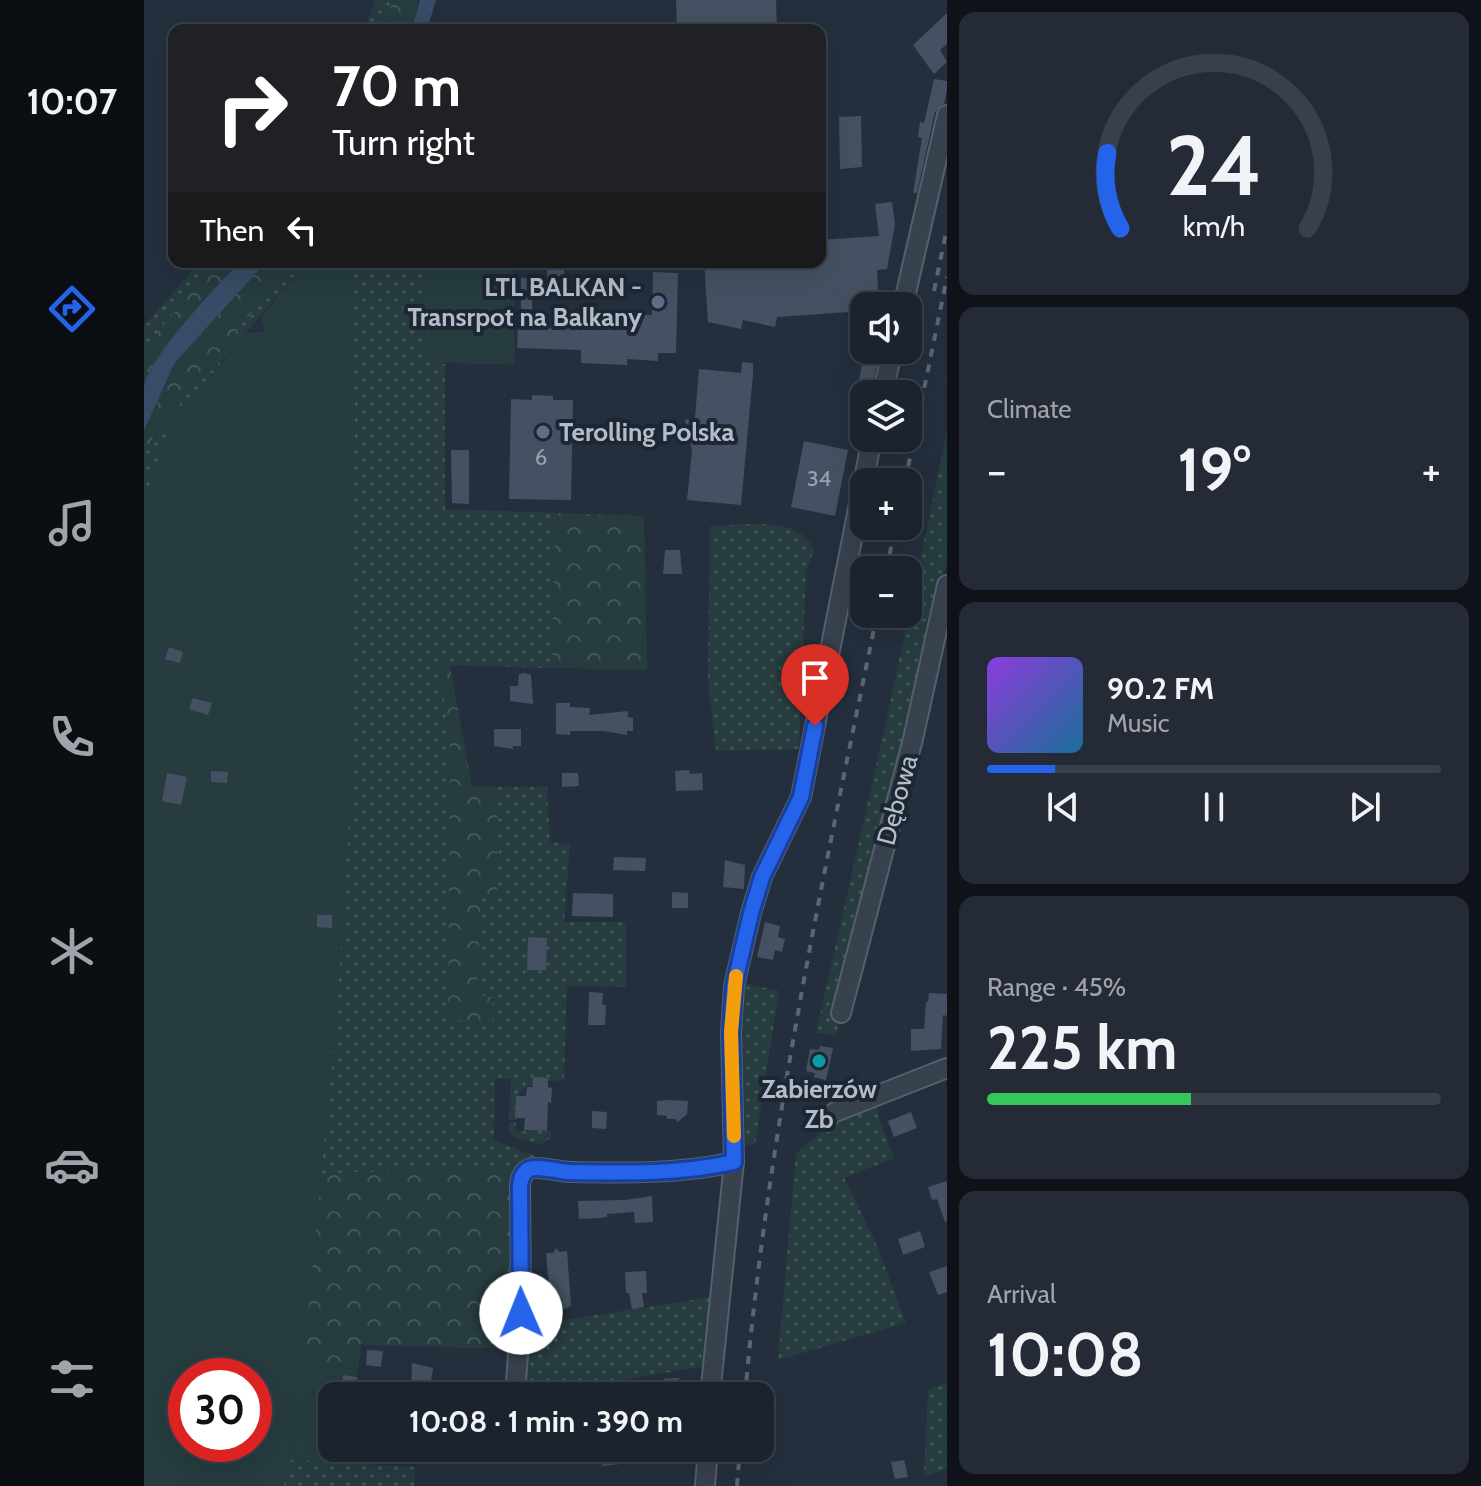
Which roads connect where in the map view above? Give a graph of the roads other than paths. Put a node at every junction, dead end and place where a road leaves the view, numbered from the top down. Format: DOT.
graph roads {
  1 [pos="947,115"];
  2 [pos="906,292"];
  3 [pos="869,452"];
  4 [pos="947,585"];
  5 [pos="841,1013"];
  6 [pos="947,1068"];
  7 [pos="835,1112"];
  8 [pos="734,1162"];
  9 [pos="516,1382"];
  10 [pos="711,1382"];
  11 [pos="707,1462"];
  12 [pos="705,1486"];
  1 -- 2 [label="street"];
  3 -- 8 [label="street"];
  4 -- 5 [label="street, Dębowa"];
  6 -- 7 [label="street"];
  8 -- 9 [label="street"];
  8 -- 10 [label="street"];
  11 -- 12 [label="street"];
}
